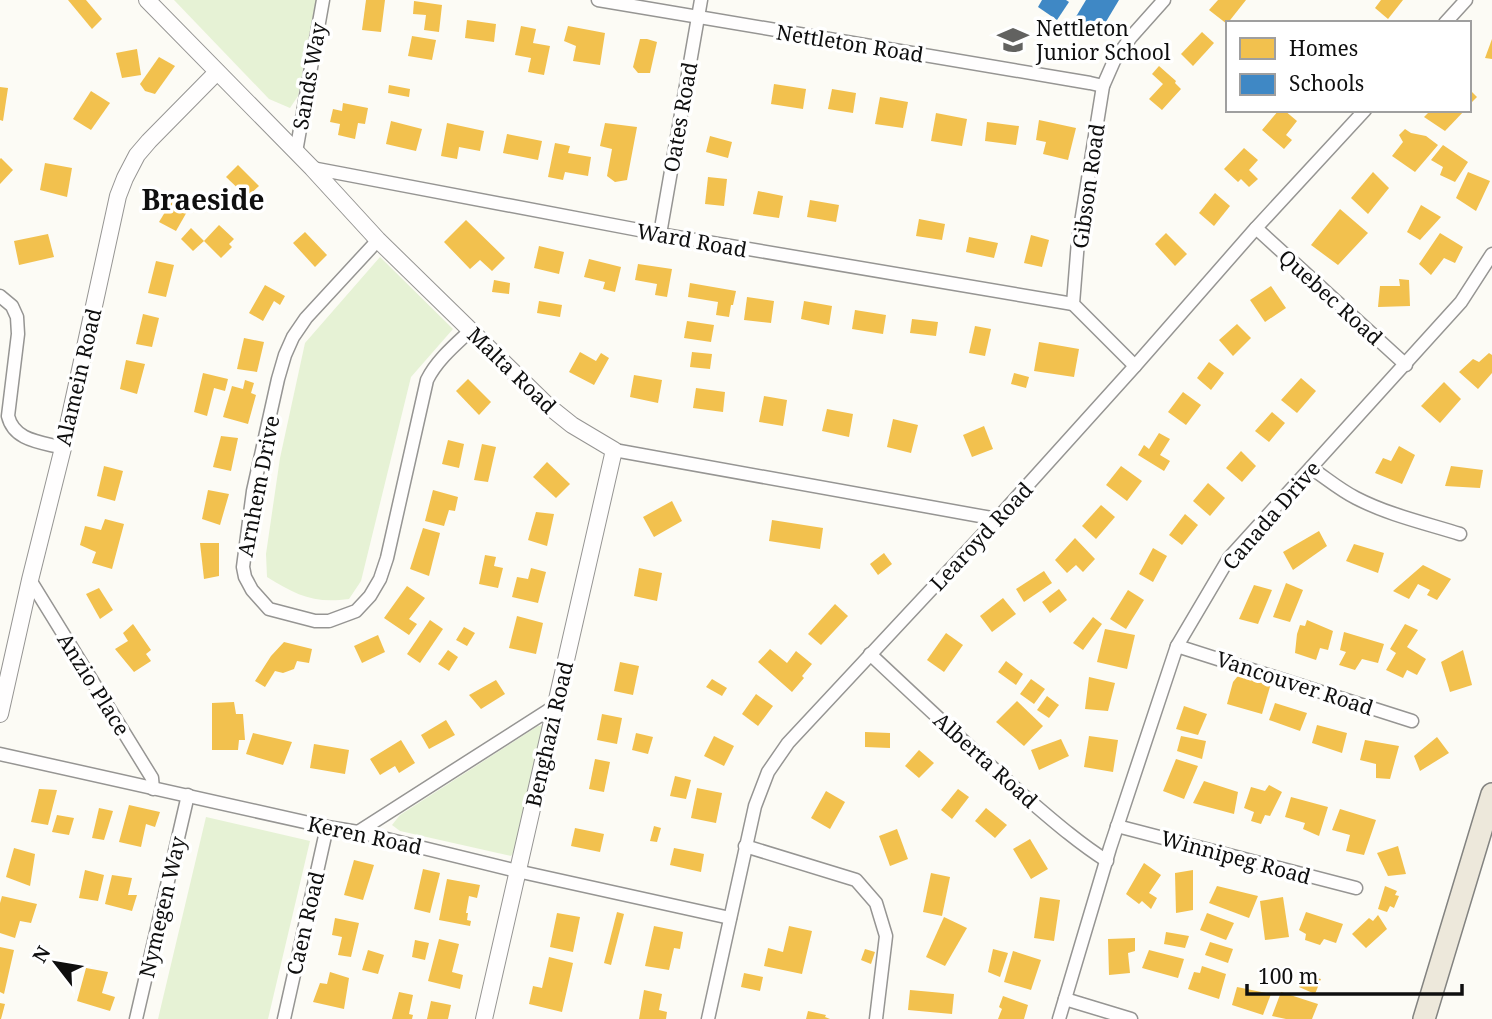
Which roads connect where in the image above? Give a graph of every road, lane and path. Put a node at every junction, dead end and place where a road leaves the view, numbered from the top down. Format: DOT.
graph roads {
  1 [pos="147,0"];
  2 [pos="323,0"];
  3 [pos="598,0"];
  4 [pos="701,0"];
  5 [pos="1164,0"];
  6 [pos="1466,0"];
  7 [pos="698,18"];
  8 [pos="1447,21"];
  9 [pos="217,72"];
  10 [pos="1103,86"];
  11 [pos="1363,112"];
  12 [pos="296,152"];
  13 [pos="312,168"];
  14 [pos="1256,228"];
  15 [pos="660,234"];
  16 [pos="378,240"];
  17 [pos="1492,254"];
  18 [pos="0,296"];
  19 [pos="1073,304"];
  20 [pos="471,330"];
  21 [pos="1406,365"];
  22 [pos="1135,366"];
  23 [pos="62,448"];
  24 [pos="614,450"];
  25 [pos="1311,468"];
  26 [pos="997,519"];
  27 [pos="1460,534"];
  28 [pos="30,580"];
  29 [pos="1177,646"];
  30 [pos="870,654"];
  31 [pos="555,706"];
  32 [pos="0,714"];
  33 [pos="1412,721"];
  34 [pos="0,754"];
  35 [pos="153,789"];
  36 [pos="1492,794"];
  37 [pos="188,795"];
  38 [pos="1117,826"];
  39 [pos="327,827"];
  40 [pos="358,832"];
  41 [pos="745,846"];
  42 [pos="1107,860"];
  43 [pos="517,871"];
  44 [pos="1356,888"];
  45 [pos="730,918"];
  46 [pos="1065,999"];
  47 [pos="136,1019"];
  48 [pos="284,1019"];
  49 [pos="484,1019"];
  50 [pos="708,1019"];
  51 [pos="876,1019"];
  52 [pos="1059,1019"];
  53 [pos="1131,1019"];
  54 [pos="1424,1019"];
  1 -- 9 [label="street, Malta Road"];
  2 -- 12 [label="street, Sands Way"];
  3 -- 7 [label="street, Nettleton Road"];
  4 -- 7 [label="street, Oates Road"];
  5 -- 10 [label="street, Gibson Road"];
  6 -- 8 [label="street"];
  7 -- 10 [label="street, Nettleton Road"];
  7 -- 15 [label="street, Oates Road"];
  9 -- 12 [label="street, Malta Road"];
  9 -- 23 [label="street, Alamein Road"];
  10 -- 19 [label="street, Gibson Road"];
  11 -- 14 [label="street, Learoyd Road"];
  12 -- 13 [label="street, Malta Road"];
  13 -- 15 [label="street, Ward Road"];
  13 -- 16 [label="street, Malta Road"];
  14 -- 21 [label="street, Quebec Road"];
  14 -- 22 [label="street, Learoyd Road"];
  15 -- 19 [label="street, Ward Road"];
  16 -- 20 [label="street, Malta Road"];
  16 -- 20 [label="street, Arnhem Drive"];
  17 -- 21 [label="street, Canada Drive"];
  18 -- 23 [label="street"];
  19 -- 22 [label="street"];
  20 -- 24 [label="street, Malta Road"];
  21 -- 25 [label="street, Canada Drive"];
  22 -- 26 [label="street, Learoyd Road"];
  23 -- 28 [label="street, Alamein Road"];
  24 -- 26 [label="street, Malta Road"];
  24 -- 31 [label="street, Benghazi Road"];
  25 -- 27 [label="street"];
  25 -- 29 [label="street, Canada Drive"];
  26 -- 30 [label="street, Learoyd Road"];
  28 -- 32 [label="street, Alamein Road"];
  28 -- 35 [label="street, Anzio Place"];
  29 -- 33 [label="street, Vancouver Road"];
  29 -- 38 [label="street, Canada Drive"];
  30 -- 41 [label="street, Learoyd Road"];
  30 -- 42 [label="street, Alberta Road"];
  31 -- 40 [label="street"];
  31 -- 43 [label="street, Benghazi Road"];
  34 -- 35 [label="street, Keren Road"];
  35 -- 37 [label="street, Keren Road"];
  36 -- 54 [label="main road"];
  37 -- 39 [label="street, Keren Road"];
  37 -- 47 [label="street, Nymegen Way"];
  38 -- 42 [label="street, Canada Drive"];
  38 -- 44 [label="street, Winnipeg Road"];
  39 -- 40 [label="street, Keren Road"];
  39 -- 48 [label="street, Caen Road"];
  40 -- 43 [label="street, Keren Road"];
  41 -- 45 [label="street, Learoyd Road"];
  41 -- 51 [label="street"];
  42 -- 46 [label="street, Canada Drive"];
  43 -- 45 [label="street, Keren Road"];
  43 -- 49 [label="street, Benghazi Road"];
  45 -- 50 [label="street, Learoyd Road"];
  46 -- 52 [label="street, Canada Drive"];
  46 -- 53 [label="street"];
}
